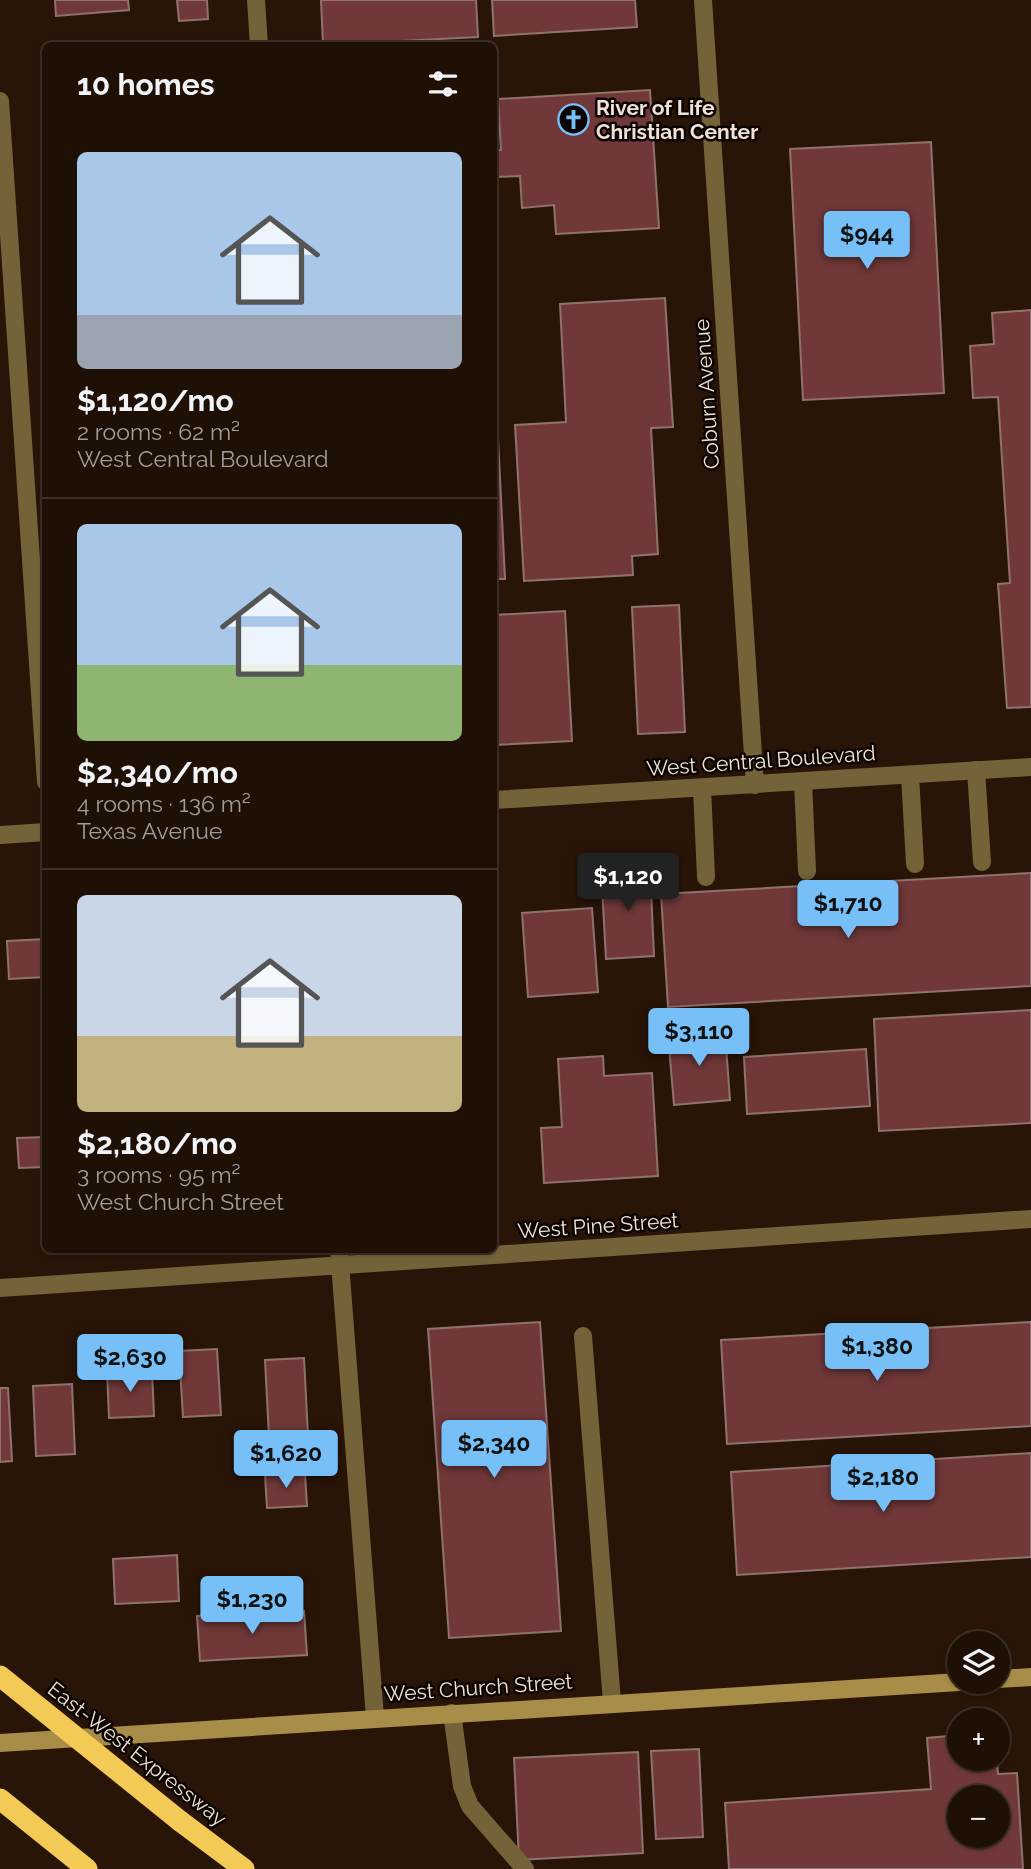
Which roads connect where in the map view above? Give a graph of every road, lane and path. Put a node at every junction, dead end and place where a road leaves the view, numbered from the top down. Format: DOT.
graph roads {
  1 [pos="256,0"];
  2 [pos="704,0"];
  3 [pos="259,42"];
  4 [pos="0,101"];
  5 [pos="42,723"];
  6 [pos="1031,766"];
  7 [pos="975,770"];
  8 [pos="910,775"];
  9 [pos="803,782"];
  10 [pos="755,785"];
  11 [pos="702,789"];
  12 [pos="497,800"];
  13 [pos="42,832"];
  14 [pos="0,835"];
  15 [pos="982,862"];
  16 [pos="915,864"];
  17 [pos="807,871"];
  18 [pos="706,877"];
  19 [pos="1031,1219"];
  20 [pos="497,1249"];
  21 [pos="429,1253"];
  22 [pos="340,1258"];
  23 [pos="0,1288"];
  24 [pos="583,1336"];
  25 [pos="0,1676"];
  26 [pos="1031,1677"];
  27 [pos="1010,1678"];
  28 [pos="947,1683"];
  29 [pos="612,1702"];
  30 [pos="452,1713"];
  31 [pos="375,1717"];
  32 [pos="0,1743"];
  33 [pos="0,1799"];
  34 [pos="88,1869"];
  35 [pos="244,1869"];
  36 [pos="525,1869"];
  1 -- 3 [label="street"];
  2 -- 10 [label="street, Coburn Avenue"];
  4 -- 5 [label="street"];
  6 -- 7 [label="street, West Central Boulevard"];
  7 -- 8 [label="street, West Central Boulevard"];
  7 -- 15 [label="street"];
  8 -- 9 [label="street, West Central Boulevard"];
  8 -- 16 [label="street"];
  9 -- 10 [label="street, West Central Boulevard"];
  9 -- 17 [label="street"];
  10 -- 11 [label="street, West Central Boulevard"];
  11 -- 12 [label="street, West Central Boulevard"];
  11 -- 18 [label="street"];
  13 -- 14 [label="street"];
  19 -- 20 [label="street, West Pine Street"];
  21 -- 22 [label="street, West Pine Street"];
  22 -- 23 [label="street, West Pine Street"];
  22 -- 31 [label="street"];
  24 -- 29 [label="street"];
  25 -- 35 [label="highway, East-West Expressway, bridge"];
  26 -- 27 [label="street"];
  28 -- 29 [label="street, West Church Street"];
  29 -- 30 [label="street, West Church Street"];
  30 -- 31 [label="street, West Church Street"];
  30 -- 36 [label="street"];
  31 -- 32 [label="street, West Church Street"];
  33 -- 34 [label="highway"];
}
